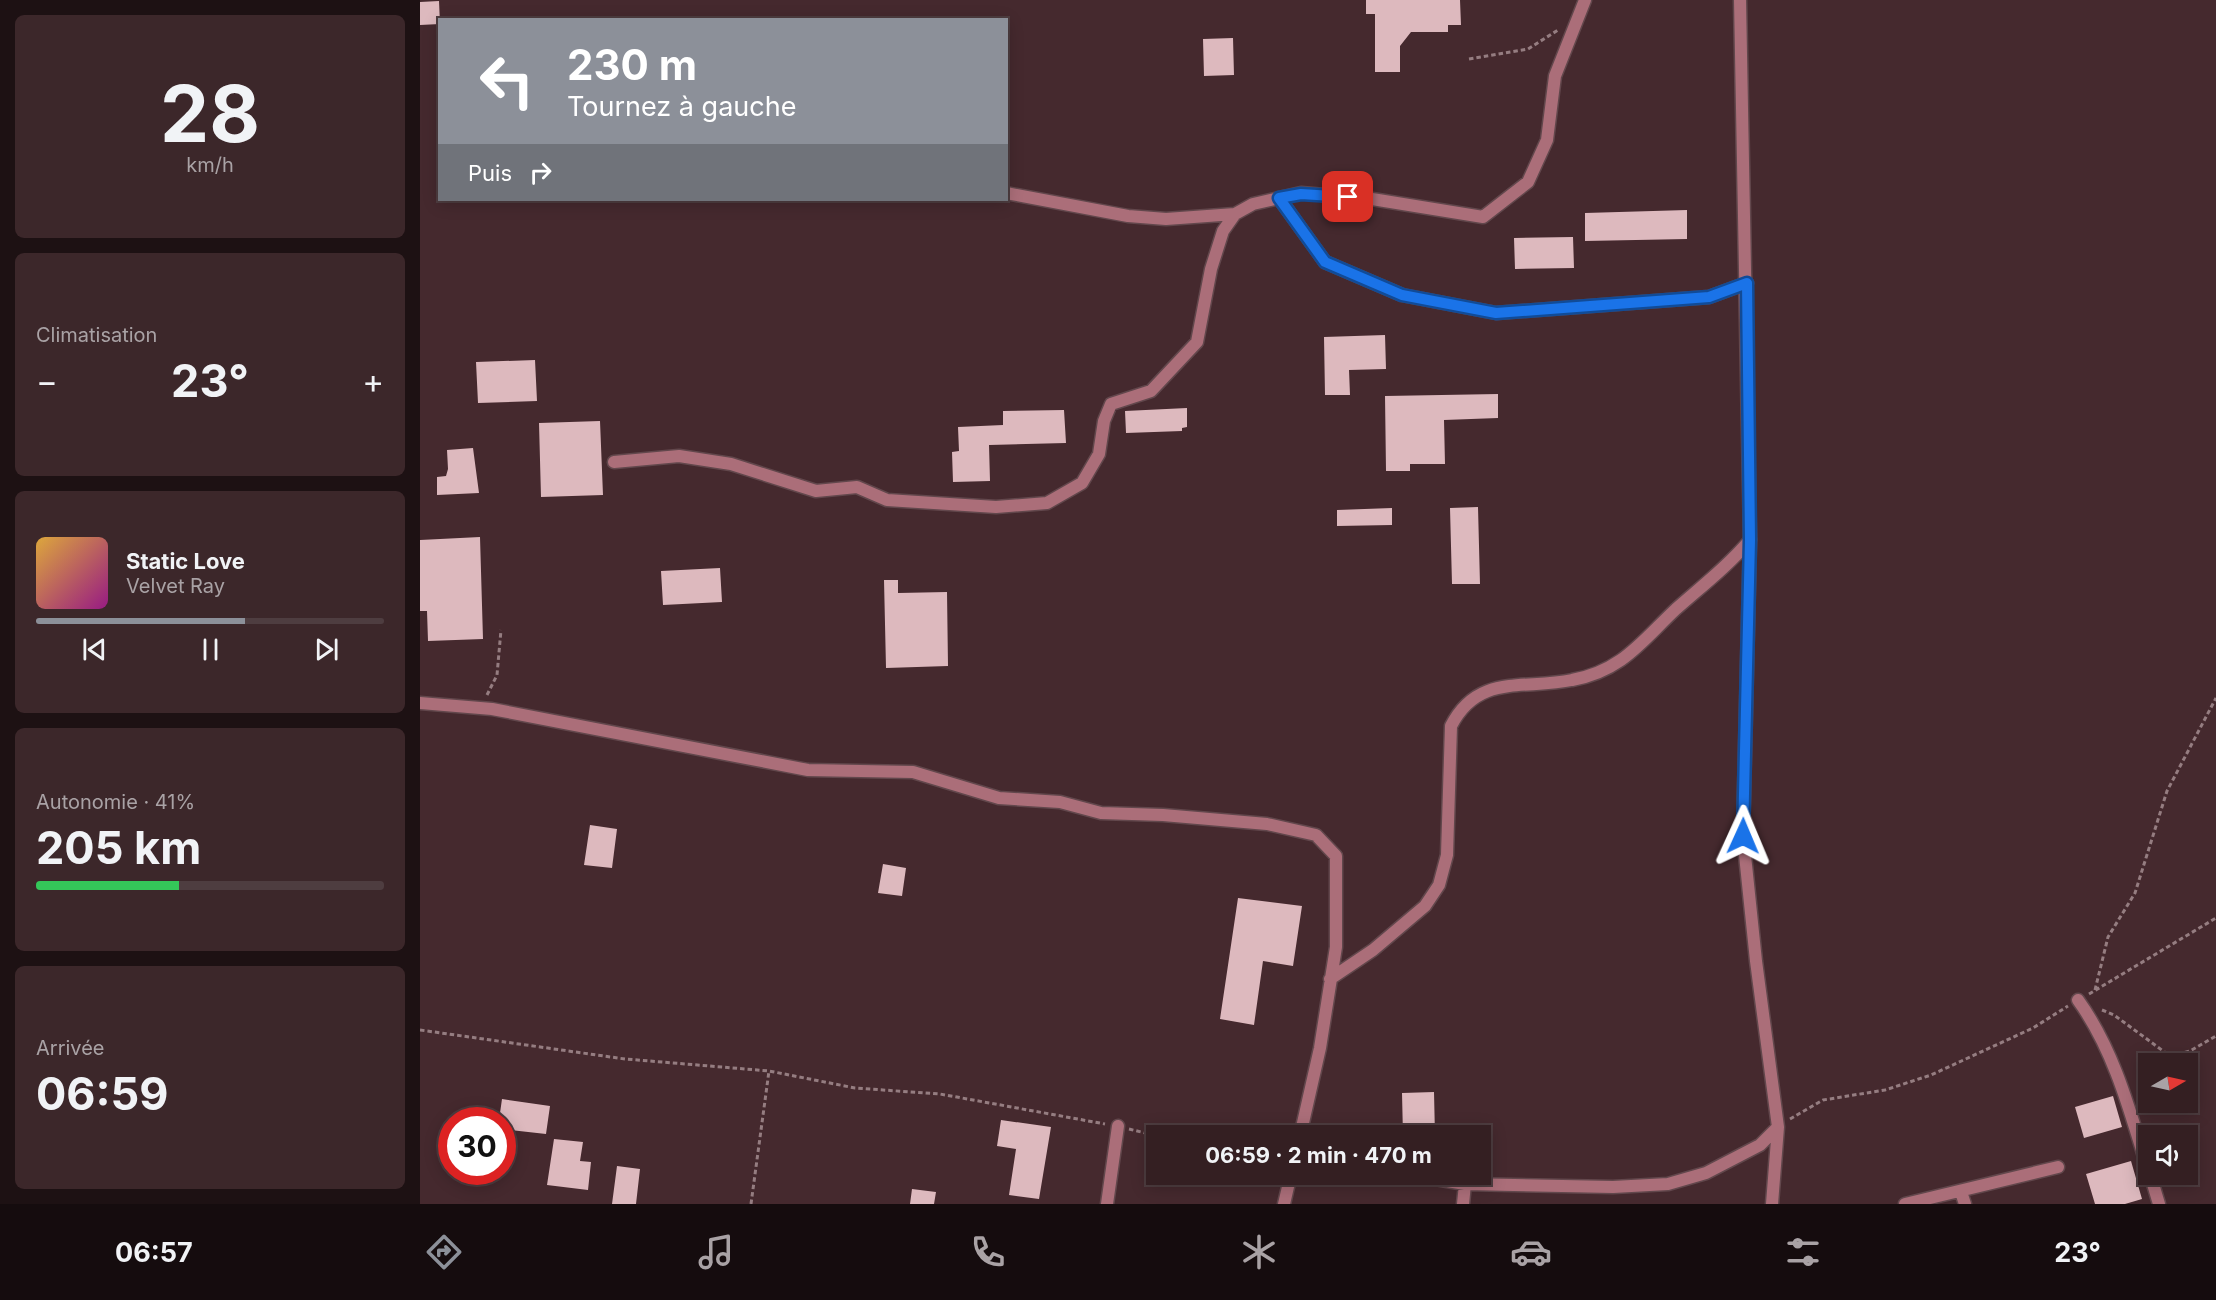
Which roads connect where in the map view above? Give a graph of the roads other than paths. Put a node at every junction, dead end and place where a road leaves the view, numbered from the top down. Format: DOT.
graph roads {
  1 [pos="1585,0"];
  2 [pos="1740,0"];
  3 [pos="1008,194"];
  4 [pos="1279,198"];
  5 [pos="1234,214"];
  6 [pos="1747,283"];
  7 [pos="614,462"];
  8 [pos="1750,540"];
  9 [pos="420,703"];
  10 [pos="1330,979"];
  11 [pos="2078,1000"];
  12 [pos="1302,1125"];
  13 [pos="1118,1126"];
  14 [pos="1778,1126"];
  15 [pos="2138,1137"];
  16 [pos="2058,1167"];
  17 [pos="1288,1185"];
  18 [pos="1465,1185"];
  19 [pos="1491,1185"];
  20 [pos="2153,1185"];
  21 [pos="1963,1198"];
  22 [pos="1107,1204"];
  23 [pos="1284,1204"];
  24 [pos="1463,1204"];
  25 [pos="1772,1204"];
  26 [pos="1905,1204"];
  27 [pos="2159,1204"];
  1 -- 4 [label="street"];
  2 -- 6 [label="street"];
  3 -- 5 [label="street"];
  4 -- 5 [label="street"];
  4 -- 6 [label="street"];
  5 -- 7 [label="street"];
  6 -- 8 [label="street"];
  8 -- 10 [label="street"];
  8 -- 14 [label="street"];
  9 -- 10 [label="street"];
  10 -- 12 [label="street"];
  11 -- 15 [label="street"];
  13 -- 22 [label="street"];
  14 -- 19 [label="street"];
  14 -- 25 [label="street"];
  16 -- 21 [label="street"];
  17 -- 23 [label="street"];
  18 -- 24 [label="street"];
  20 -- 27 [label="street"];
  21 -- 26 [label="street"];
}
